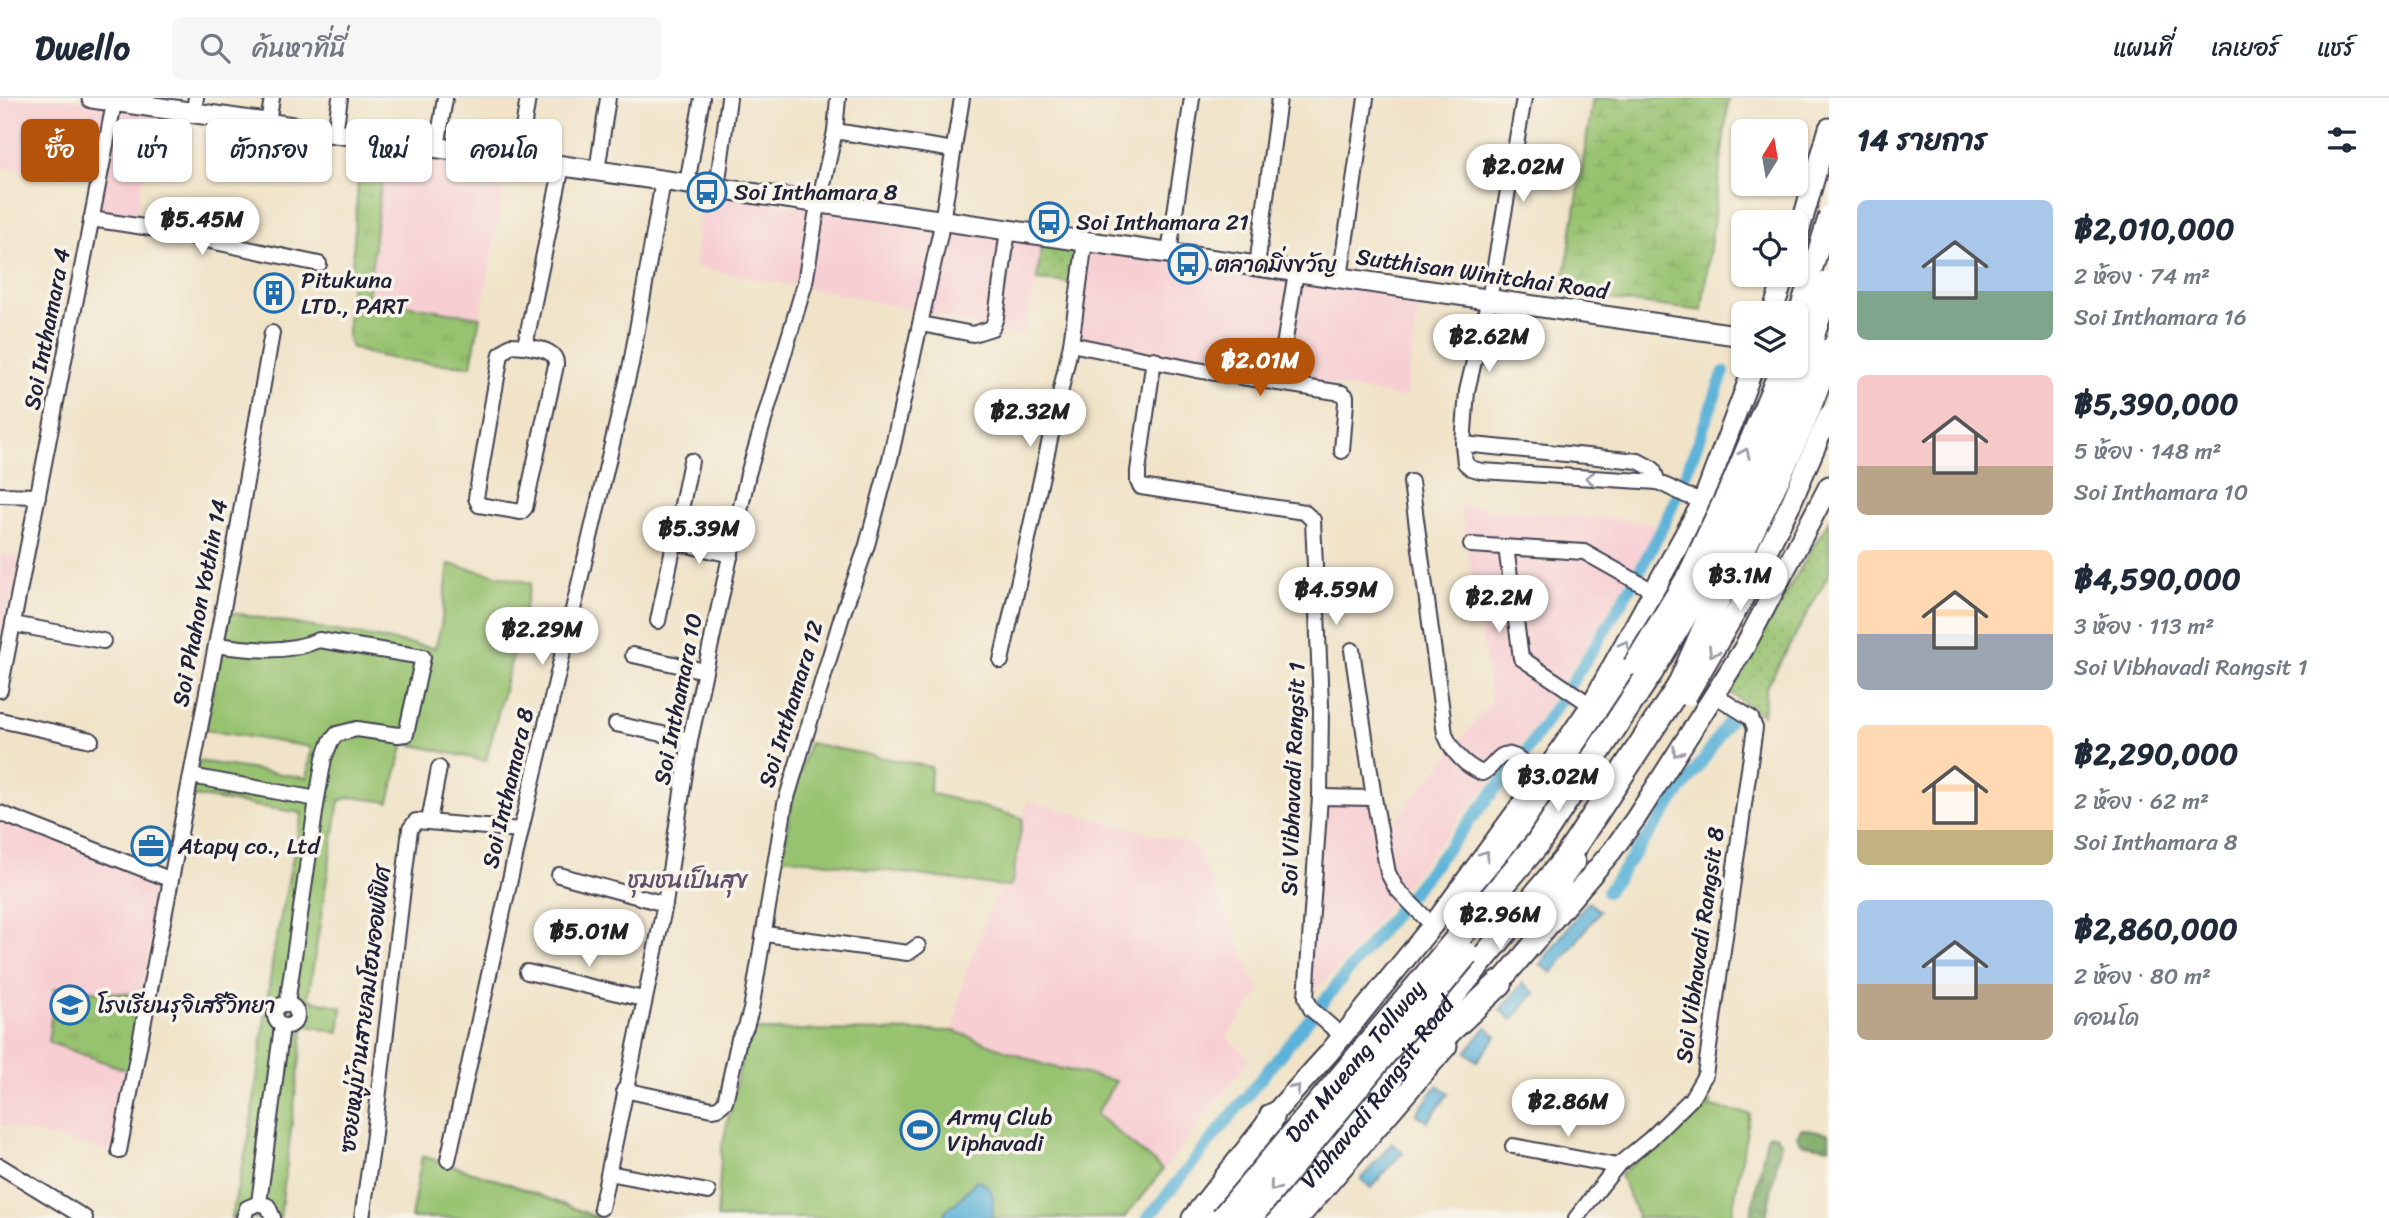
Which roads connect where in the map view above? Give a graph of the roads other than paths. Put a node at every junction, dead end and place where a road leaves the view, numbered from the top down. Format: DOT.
graph roads {
  1 [pos="92,98"];
  2 [pos="272,98"];
  3 [pos="340,98"];
  4 [pos="445,98"];
  5 [pos="528,98"];
  6 [pos="608,98"];
  7 [pos="702,98"];
  8 [pos="730,98"];
  9 [pos="838,98"];
  10 [pos="962,98"];
  11 [pos="1192,98"];
  12 [pos="1279,98"];
  13 [pos="1366,98"];
  14 [pos="1524,98"];
  15 [pos="115,100"];
  16 [pos="195,105"];
  17 [pos="252,119"];
  18 [pos="269,119"];
  19 [pos="525,119"];
  20 [pos="1829,128"];
  21 [pos="835,131"];
  22 [pos="332,133"];
  23 [pos="335,133"];
  24 [pos="437,148"];
  25 [pos="446,149"];
  26 [pos="954,150"];
  27 [pos="1825,165"];
  28 [pos="562,166"];
  29 [pos="597,171"];
  30 [pos="663,181"];
  31 [pos="559,182"];
  32 [pos="687,184"];
  33 [pos="717,188"];
  34 [pos="819,203"];
  35 [pos="1808,210"];
  36 [pos="1829,215"];
  37 [pos="91,219"];
  38 [pos="941,221"];
  39 [pos="1007,230"];
  40 [pos="1085,241"];
  41 [pos="1169,253"];
  42 [pos="319,264"];
  43 [pos="1256,266"];
  44 [pos="1808,271"];
  45 [pos="1296,272"];
  46 [pos="1340,278"];
  47 [pos="1829,285"];
  48 [pos="1829,297"];
  49 [pos="1488,300"];
  50 [pos="1802,301"];
  51 [pos="921,324"];
  52 [pos="272,333"];
  53 [pos="1731,334"];
  54 [pos="1829,335"];
  55 [pos="1071,344"];
  56 [pos="525,346"];
  57 [pos="1808,346"];
  58 [pos="1829,350"];
  59 [pos="1154,359"];
  60 [pos="1750,378"];
  61 [pos="1776,378"];
  62 [pos="1278,383"];
  63 [pos="1829,415"];
  64 [pos="1728,440"];
  65 [pos="1829,440"];
  66 [pos="1463,444"];
  67 [pos="1342,451"];
  68 [pos="691,461"];
  69 [pos="1410,482"];
  70 [pos="1829,486"];
  71 [pos="0,495"];
  72 [pos="1684,495"];
  73 [pos="38,496"];
  74 [pos="674,542"];
  75 [pos="1471,545"];
  76 [pos="1506,547"];
  77 [pos="1797,550"];
  78 [pos="731,555"];
  79 [pos="1648,588"];
  80 [pos="658,621"];
  81 [pos="13,624"];
  82 [pos="103,641"];
  83 [pos="216,645"];
  84 [pos="1352,650"];
  85 [pos="632,655"];
  86 [pos="1001,661"];
  87 [pos="705,671"];
  88 [pos="1643,671"];
  89 [pos="0,690"];
  90 [pos="1683,692"];
  91 [pos="1713,694"];
  92 [pos="1591,705"];
  93 [pos="0,720"];
  94 [pos="616,724"];
  95 [pos="91,740"];
  96 [pos="690,740"];
  97 [pos="439,768"];
  98 [pos="1534,772"];
  99 [pos="191,776"];
  100 [pos="1320,797"];
  101 [pos="1374,797"];
  102 [pos="317,799"];
  103 [pos="0,813"];
  104 [pos="429,821"];
  105 [pos="521,830"];
  106 [pos="559,875"];
  107 [pos="169,879"];
  108 [pos="665,904"];
  109 [pos="1434,923"];
  110 [pos="765,934"];
  111 [pos="918,946"];
  112 [pos="1531,947"];
  113 [pos="527,972"];
  114 [pos="1500,982"];
  115 [pos="643,999"];
  116 [pos="1342,1036"];
  117 [pos="624,1090"];
  118 [pos="1371,1106"];
  119 [pos="1272,1116"];
  120 [pos="1513,1146"];
  121 [pos="118,1151"];
  122 [pos="448,1160"];
  123 [pos="0,1166"];
  124 [pos="1250,1166"];
  125 [pos="1618,1166"];
  126 [pos="609,1173"];
  127 [pos="708,1192"];
  128 [pos="259,1203"];
  129 [pos="601,1208"];
  130 [pos="85,1218"];
  131 [pos="244,1218"];
  132 [pos="273,1218"];
  133 [pos="362,1218"];
  134 [pos="1192,1218"];
  135 [pos="1207,1218"];
  136 [pos="1223,1218"];
  137 [pos="1249,1218"];
  138 [pos="1277,1218"];
  139 [pos="1299,1218"];
  140 [pos="1576,1218"];
  1 -- 15 [label="main road, Sutthisan Winitchai Road"];
  2 -- 18 [label="street"];
  3 -- 23 [label="street"];
  4 -- 24 [label="street"];
  5 -- 19 [label="street"];
  6 -- 29 [label="street"];
  7 -- 32 [label="street"];
  8 -- 33 [label="street"];
  9 -- 21 [label="street, Soi Inthamara 10"];
  10 -- 26 [label="street"];
  11 -- 41 [label="street"];
  12 -- 43 [label="street"];
  13 -- 46 [label="street"];
  14 -- 49 [label="street"];
  15 -- 16 [label="main road, Sutthisan Winitchai Road"];
  15 -- 37 [label="street, Soi Inthamara 4"];
  16 -- 17 [label="main road, Sutthisan Winitchai Road"];
  20 -- 27 [label="main road"];
  21 -- 26 [label="street"];
  21 -- 34 [label="street, Soi Inthamara 10"];
  22 -- 23 [label="main road, Sutthisan Winitchai Road"];
  23 -- 24 [label="main road, Sutthisan Winitchai Road"];
  24 -- 25 [label="main road, Sutthisan Winitchai Road"];
  26 -- 38 [label="street"];
  27 -- 35 [label="main road"];
  28 -- 29 [label="main road, Sutthisan Winitchai Road"];
  29 -- 30 [label="main road, Sutthisan Winitchai Road"];
  30 -- 32 [label="main road, Sutthisan Winitchai Road"];
  30 -- 105 [label="street, Soi Inthamara 8"];
  31 -- 56 [label="street"];
  32 -- 33 [label="main road, Sutthisan Winitchai Road"];
  33 -- 34 [label="main road, Sutthisan Winitchai Road"];
  34 -- 38 [label="main road, Sutthisan Winitchai Road"];
  34 -- 78 [label="street, Soi Inthamara 10"];
  36 -- 50 [label="main road, bridge"];
  37 -- 42 [label="street"];
  37 -- 73 [label="street, Soi Inthamara 4"];
  38 -- 39 [label="main road, Sutthisan Winitchai Road"];
  38 -- 51 [label="street, Soi Inthamara 12"];
  39 -- 40 [label="main road, Sutthisan Winitchai Road"];
  39 -- 51 [label="street"];
  40 -- 41 [label="main road, Sutthisan Winitchai Road"];
  40 -- 55 [label="street"];
  41 -- 43 [label="main road, Sutthisan Winitchai Road"];
  43 -- 45 [label="main road, Sutthisan Winitchai Road"];
  44 -- 47 [label="main road"];
  45 -- 46 [label="main road, Sutthisan Winitchai Road"];
  45 -- 62 [label="street"];
  46 -- 49 [label="main road, Sutthisan Winitchai Road"];
  47 -- 136 [label="highway, Don Mueang Tollway, bridge"];
  48 -- 88 [label="highway, Vibhavadi Rangsit Road, bridge"];
  49 -- 53 [label="main road, Sutthisan Winitchai Road"];
  49 -- 66 [label="street"];
  51 -- 110 [label="street, Soi Inthamara 12"];
  52 -- 83 [label="street, Soi Phahon Yothin 14"];
  54 -- 137 [label="highway, Don Mueang Tollway, one-way, bridge"];
  55 -- 59 [label="street"];
  55 -- 86 [label="street"];
  56 -- 56 [label="street"];
  57 -- 58 [label="main road"];
  58 -- 90 [label="highway, Vibhavadi Rangsit Road, bridge"];
  59 -- 62 [label="street"];
  59 -- 100 [label="street, Soi Vibhavadi Rangsit 1"];
  60 -- 64 [label="main road"];
  88 -- 61 [label="main road, one-way, bridge"];
  62 -- 67 [label="street"];
  63 -- 90 [label="main road, one-way, bridge"];
  64 -- 65 [label="main road"];
  64 -- 72 [label="main road"];
  66 -- 72 [label="street"];
  72 -- 66 [label="street, one-way"];
  68 -- 74 [label="street"];
  69 -- 98 [label="street"];
  70 -- 77 [label="main road, Vibhavadi Rangsit Road"];
  71 -- 73 [label="street"];
  72 -- 77 [label="main road"];
  72 -- 79 [label="main road"];
  73 -- 81 [label="street, Soi Inthamara 4"];
  74 -- 78 [label="street"];
  74 -- 80 [label="street"];
  75 -- 76 [label="street"];
  76 -- 79 [label="street"];
  76 -- 92 [label="street"];
  77 -- 91 [label="main road, Vibhavadi Rangsit Road"];
  78 -- 87 [label="street, Soi Inthamara 10"];
  92 -- 79 [label="main road, one-way"];
  81 -- 82 [label="street"];
  81 -- 89 [label="street, Soi Inthamara 4"];
  83 -- 99 [label="street, Soi Phahon Yothin 14"];
  83 -- 102 [label="street"];
  84 -- 101 [label="street"];
  85 -- 87 [label="street"];
  87 -- 96 [label="street, Soi Inthamara 10"];
  88 -- 109 [label="main road"];
  88 -- 124 [label="highway, Vibhavadi Rangsit Road"];
  90 -- 112 [label="main road"];
  90 -- 118 [label="highway, Vibhavadi Rangsit Road"];
  91 -- 112 [label="main road, Vibhavadi Rangsit Road, one-way"];
  91 -- 125 [label="street, Soi Vibhavadi Rangsit 8"];
  92 -- 98 [label="main road"];
  93 -- 95 [label="street"];
  94 -- 96 [label="street"];
  96 -- 108 [label="street, Soi Inthamara 10"];
  97 -- 104 [label="street"];
  109 -- 98 [label="main road, one-way"];
  99 -- 102 [label="street"];
  99 -- 107 [label="street, Soi Phahon Yothin 14"];
  100 -- 101 [label="street"];
  100 -- 116 [label="street, Soi Vibhavadi Rangsit 1"];
  101 -- 109 [label="street"];
  102 -- 128 [label="street"];
  103 -- 107 [label="street"];
  104 -- 105 [label="street"];
  104 -- 133 [label="street, ซอยหมู่บ้านสายลมโฮมออฟฟิศ"];
  105 -- 122 [label="street, Soi Inthamara 8"];
  106 -- 108 [label="street"];
  107 -- 121 [label="street, Soi Phahon Yothin 14"];
  108 -- 115 [label="street, Soi Inthamara 10"];
  109 -- 116 [label="main road"];
  110 -- 111 [label="street"];
  110 -- 117 [label="street, Soi Inthamara 12"];
  112 -- 114 [label="main road, Vibhavadi Rangsit Road"];
  113 -- 115 [label="street"];
  114 -- 118 [label="highway"];
  114 -- 139 [label="main road, Vibhavadi Rangsit Road"];
  115 -- 117 [label="street, Soi Inthamara 10"];
  119 -- 116 [label="main road, one-way"];
  117 -- 126 [label="street, Soi Inthamara 10"];
  118 -- 138 [label="highway, Vibhavadi Rangsit Road"];
  119 -- 124 [label="highway"];
  119 -- 134 [label="main road"];
  120 -- 125 [label="street"];
  123 -- 130 [label="street"];
  124 -- 135 [label="highway, Vibhavadi Rangsit Road"];
  125 -- 140 [label="street, Soi Vibhavadi Rangsit 8"];
  126 -- 127 [label="street"];
  126 -- 129 [label="street, Soi Inthamara 10"];
  128 -- 131 [label="street"];
  128 -- 132 [label="street"];
}
